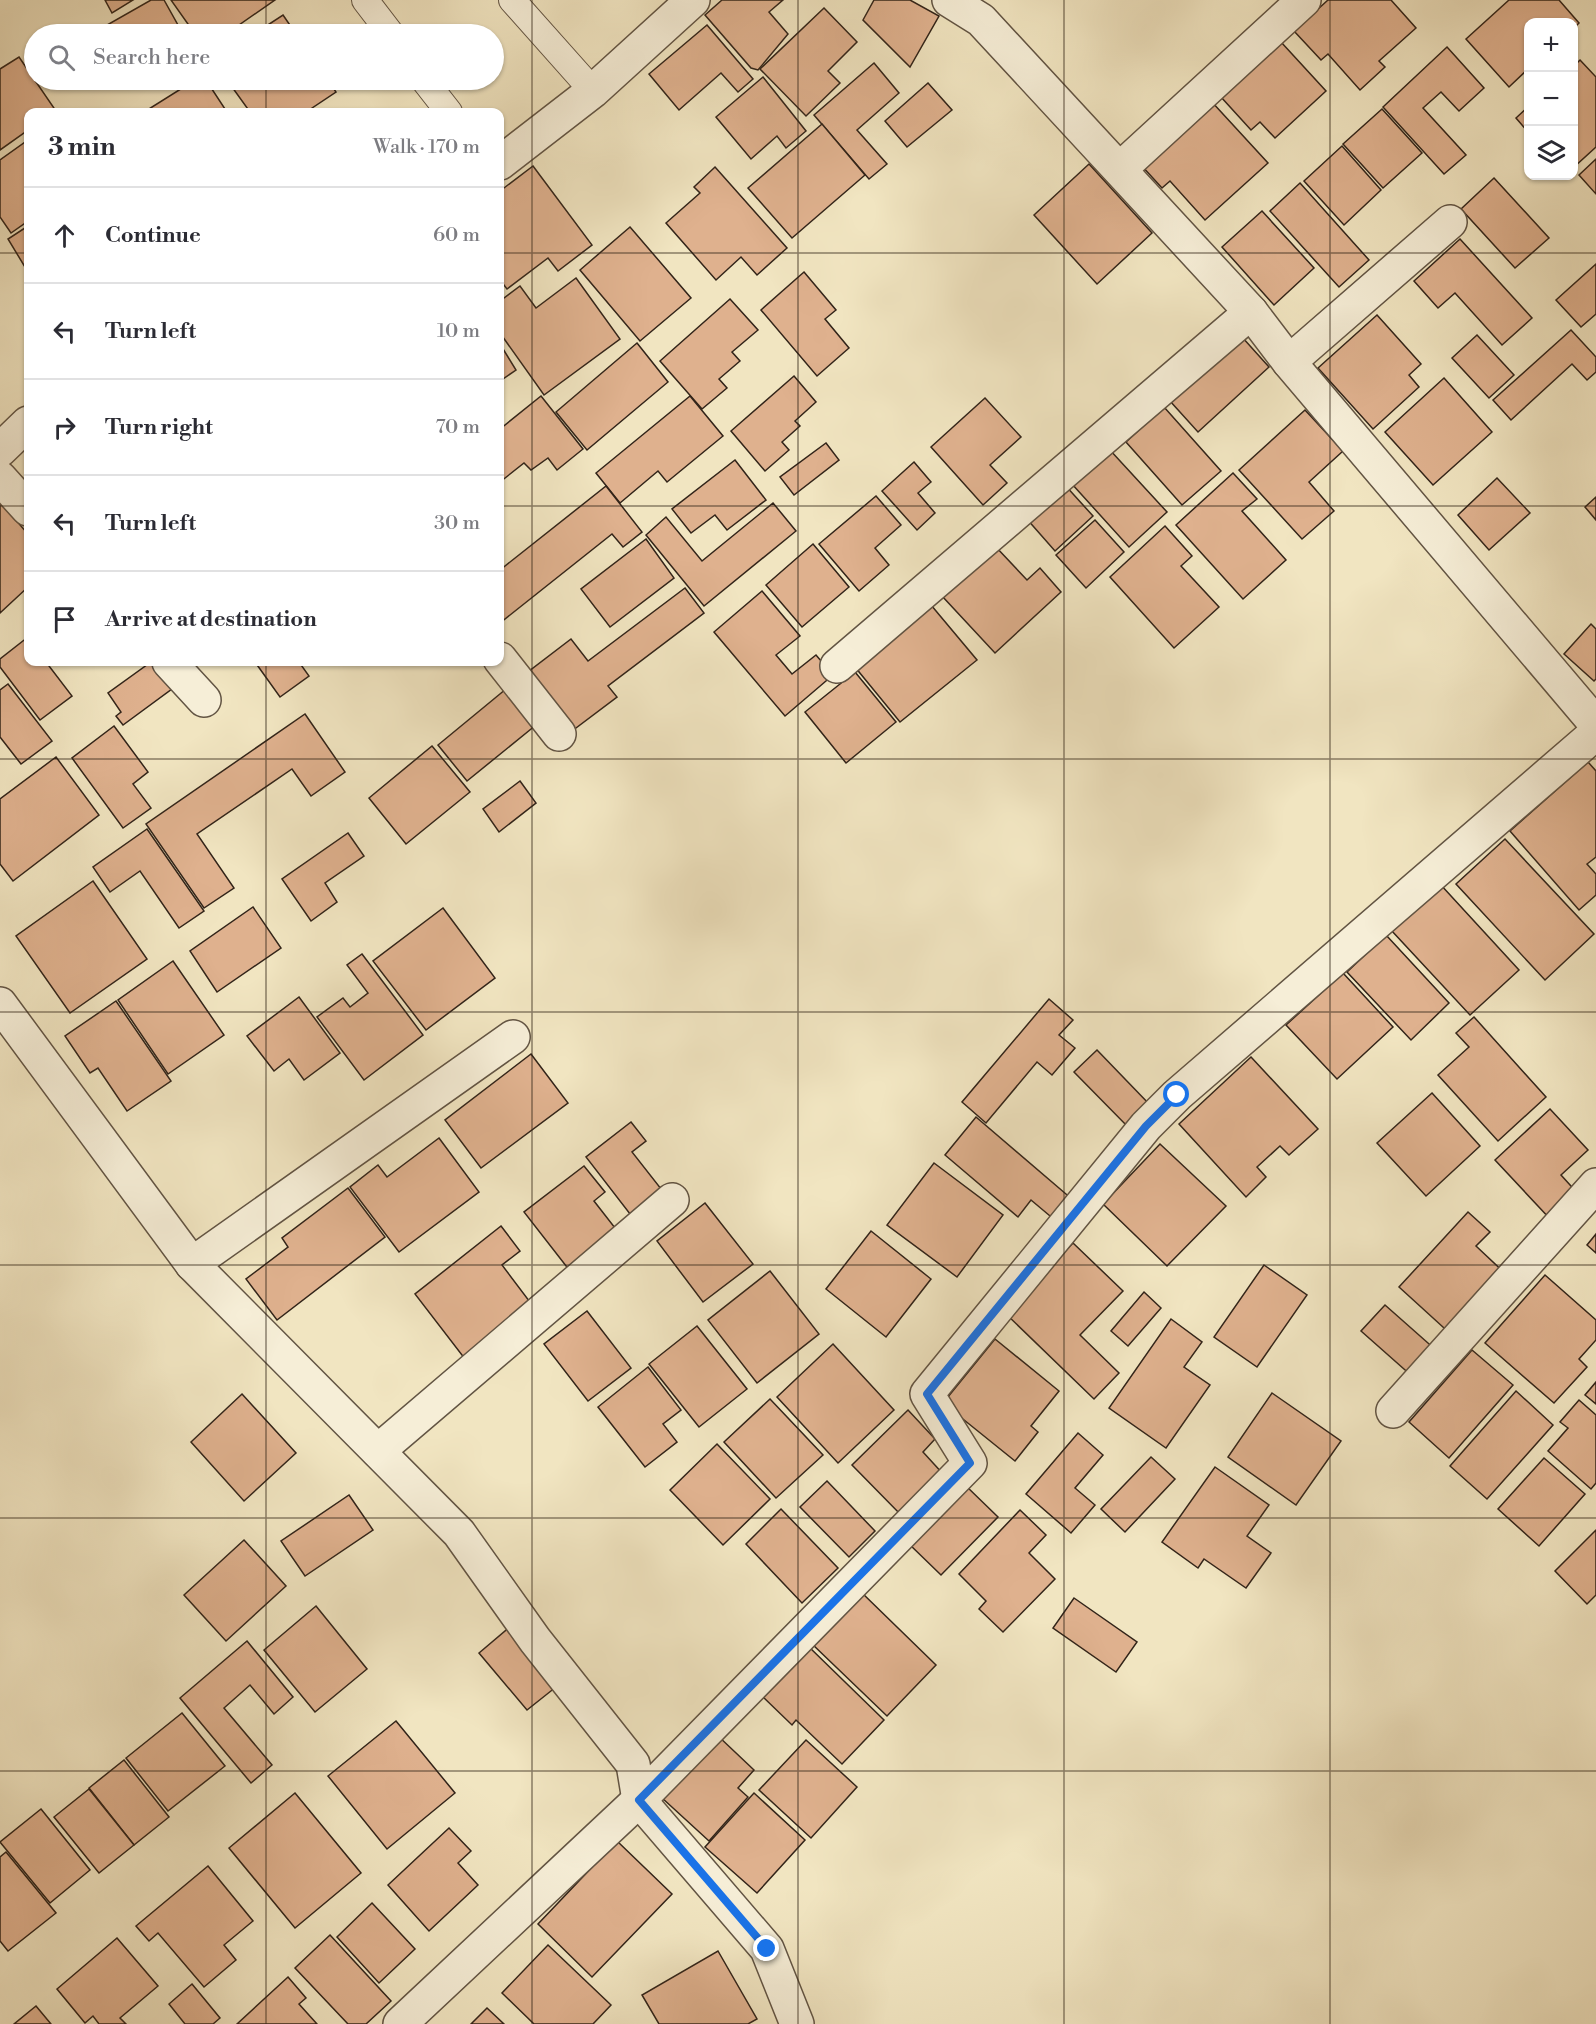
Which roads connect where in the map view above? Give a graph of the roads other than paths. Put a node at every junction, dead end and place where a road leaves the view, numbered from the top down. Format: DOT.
graph roads {
  1 [pos="365,0"];
  2 [pos="512,0"];
  3 [pos="693,0"];
  4 [pos="949,0"];
  5 [pos="1304,0"];
  6 [pos="383,24"];
  7 [pos="432,90"];
  8 [pos="593,91"];
  9 [pos="446,108"];
  10 [pos="504,160"];
  11 [pos="1120,169"];
  12 [pos="1450,222"];
  13 [pos="1251,312"];
  14 [pos="1289,362"];
  15 [pos="24,427"];
  16 [pos="0,450"];
  17 [pos="0,478"];
  18 [pos="24,505"];
  19 [pos="504,664"];
  20 [pos="173,666"];
  21 [pos="837,666"];
  22 [pos="204,700"];
  23 [pos="1596,724"];
  24 [pos="1596,733"];
  25 [pos="558,734"];
  26 [pos="0,1004"];
  27 [pos="513,1037"];
  28 [pos="1596,1185"];
  29 [pos="672,1200"];
  30 [pos="192,1264"];
  31 [pos="1393,1411"];
  32 [pos="378,1451"];
  33 [pos="639,1800"];
  34 [pos="400,2024"];
  35 [pos="797,2024"];
  1 -- 6 [label="lane"];
  2 -- 8 [label="lane"];
  3 -- 8 [label="street"];
  4 -- 11 [label="street"];
  5 -- 11 [label="street"];
  7 -- 9 [label="lane"];
  8 -- 10 [label="street"];
  11 -- 13 [label="street"];
  12 -- 14 [label="street"];
  13 -- 14 [label="street"];
  13 -- 21 [label="street"];
  14 -- 23 [label="street"];
  15 -- 16 [label="street"];
  17 -- 18 [label="street"];
  19 -- 25 [label="street"];
  20 -- 22 [label="street"];
  24 -- 33 [label="street"];
  26 -- 30 [label="street"];
  27 -- 30 [label="street"];
  28 -- 31 [label="street"];
  29 -- 32 [label="street"];
  30 -- 32 [label="street"];
  32 -- 33 [label="street"];
  33 -- 34 [label="street"];
  33 -- 35 [label="street"];
}
